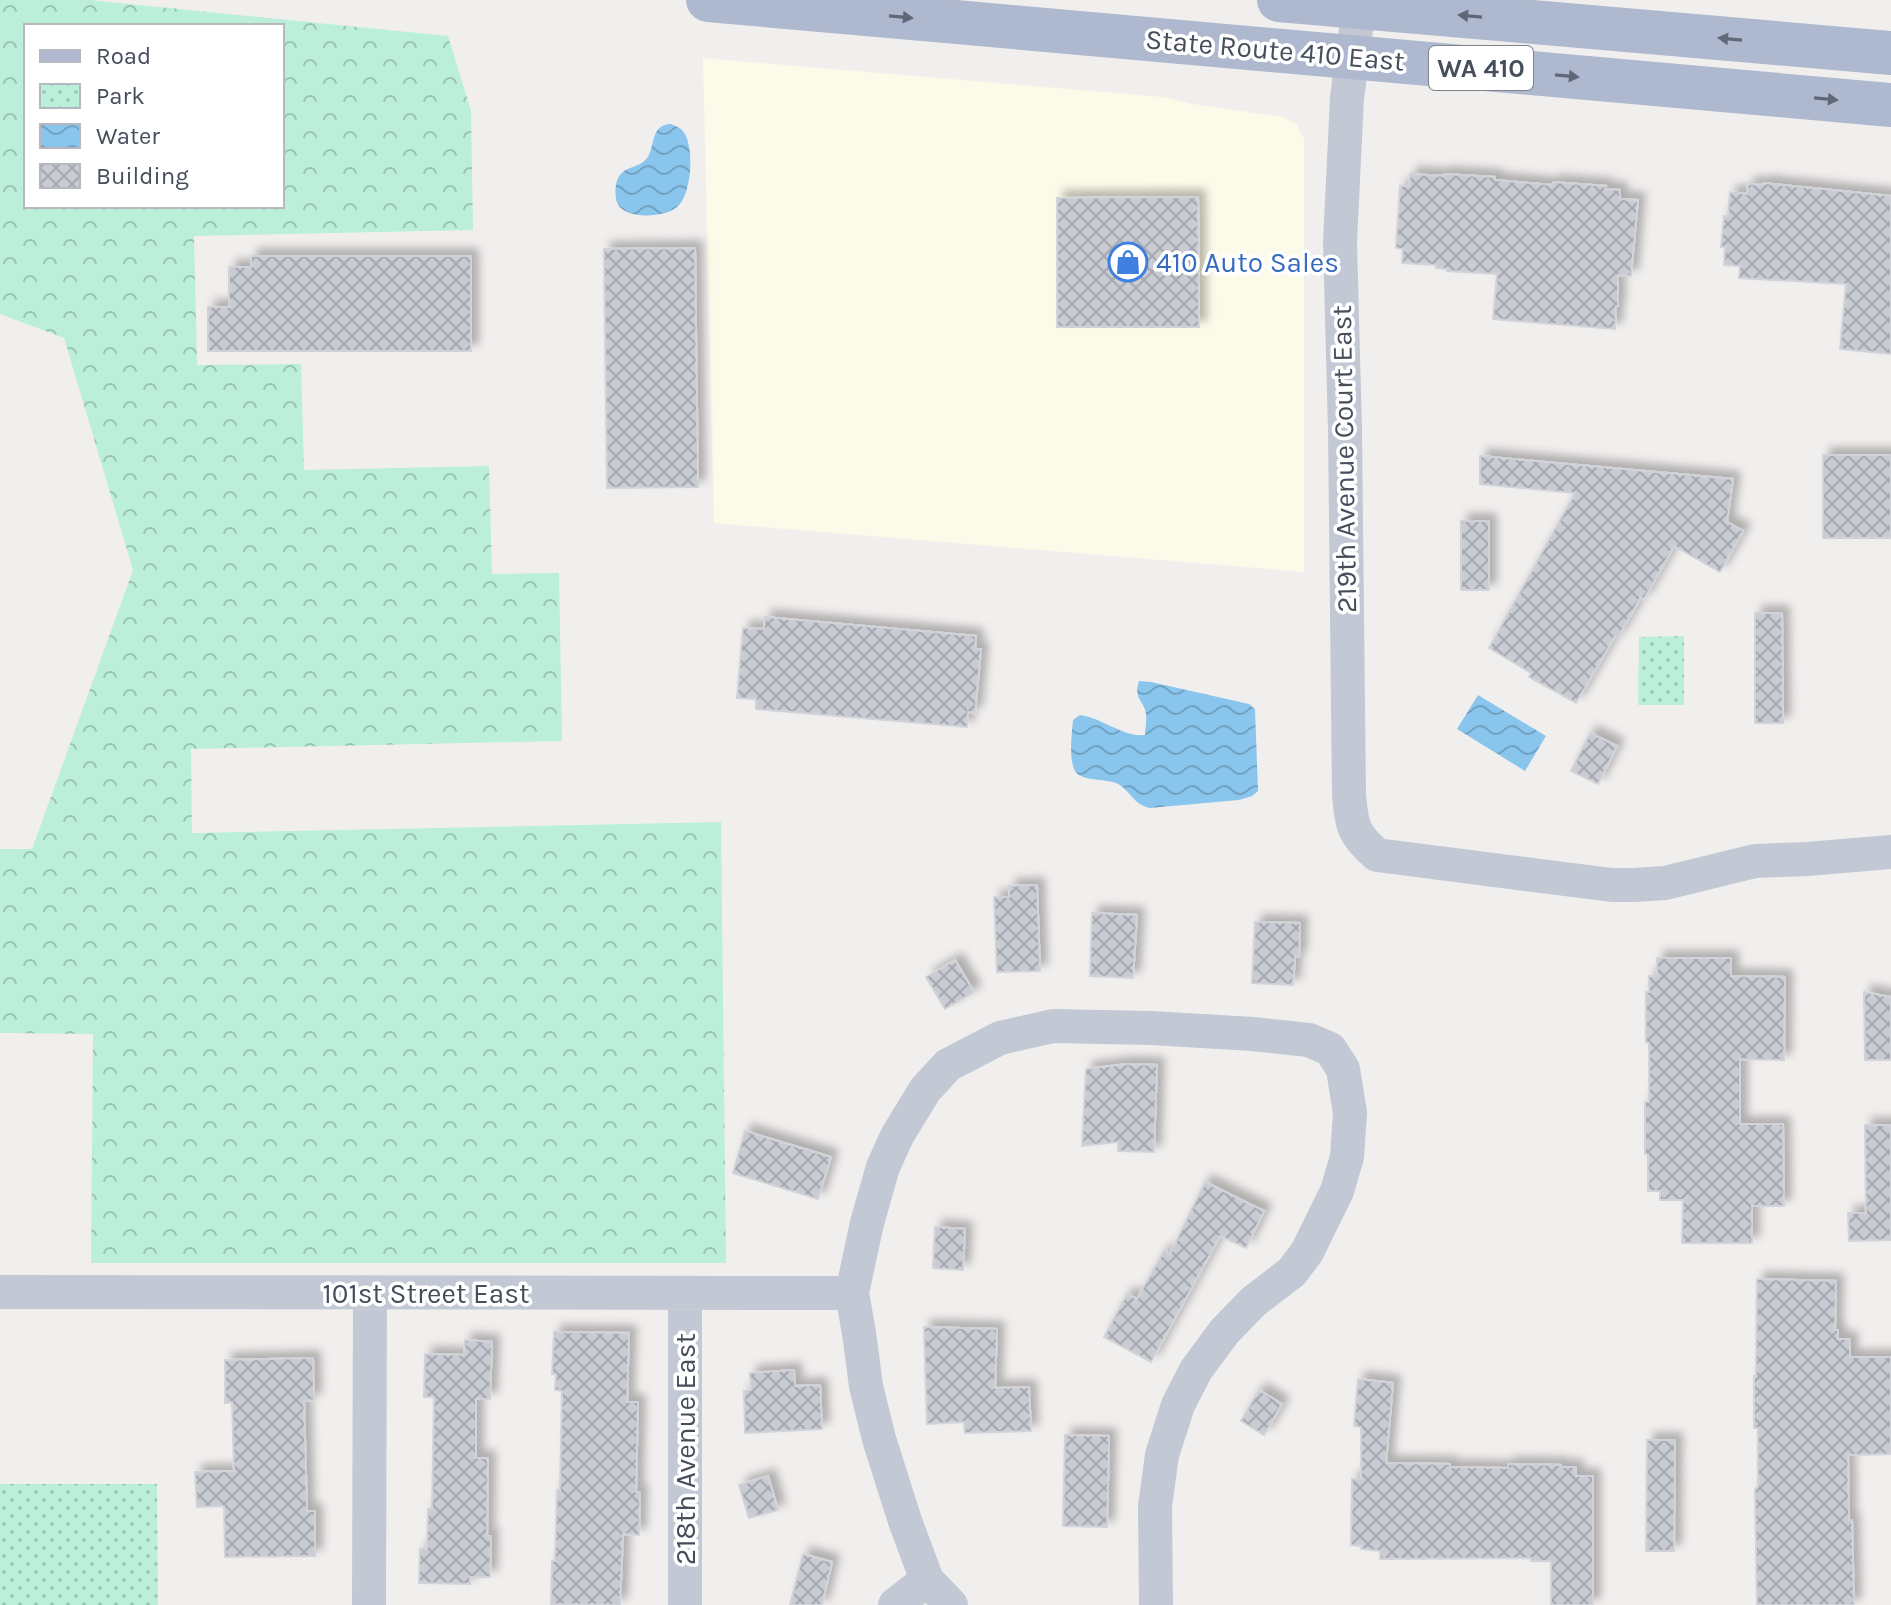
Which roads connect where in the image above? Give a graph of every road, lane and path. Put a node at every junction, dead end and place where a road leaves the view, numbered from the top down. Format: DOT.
graph roads {
  1 [pos="708,0"];
  2 [pos="1279,0"];
  3 [pos="1359,6"];
  4 [pos="1891,53"];
  5 [pos="1352,57"];
  6 [pos="1891,105"];
  7 [pos="1891,852"];
  8 [pos="0,1292"];
  9 [pos="370,1293"];
  10 [pos="852,1293"];
  11 [pos="685,1294"];
  12 [pos="927,1580"];
  13 [pos="369,1605"];
  14 [pos="685,1605"];
  15 [pos="895,1605"];
  16 [pos="951,1605"];
  17 [pos="1156,1605"];
  1 -- 5 [label="main road, State Route 410 East / WA 410, one-way"];
  2 -- 3 [label="main road, State Route 410 East / WA 410"];
  4 -- 3 [label="main road, State Route 410 East / WA 410, one-way"];
  3 -- 5 [label="street, 219th Avenue Court East"];
  5 -- 6 [label="main road, State Route 410 East / WA 410, one-way"];
  5 -- 7 [label="street, 219th Avenue Court East"];
  8 -- 9 [label="street, 101st Street East"];
  9 -- 11 [label="street, 101st Street East"];
  9 -- 13 [label="street"];
  10 -- 11 [label="street, 101st Street East"];
  10 -- 12 [label="street"];
  10 -- 17 [label="street"];
  11 -- 14 [label="street, 218th Avenue East"];
  12 -- 15 [label="street"];
  12 -- 16 [label="street"];
}
